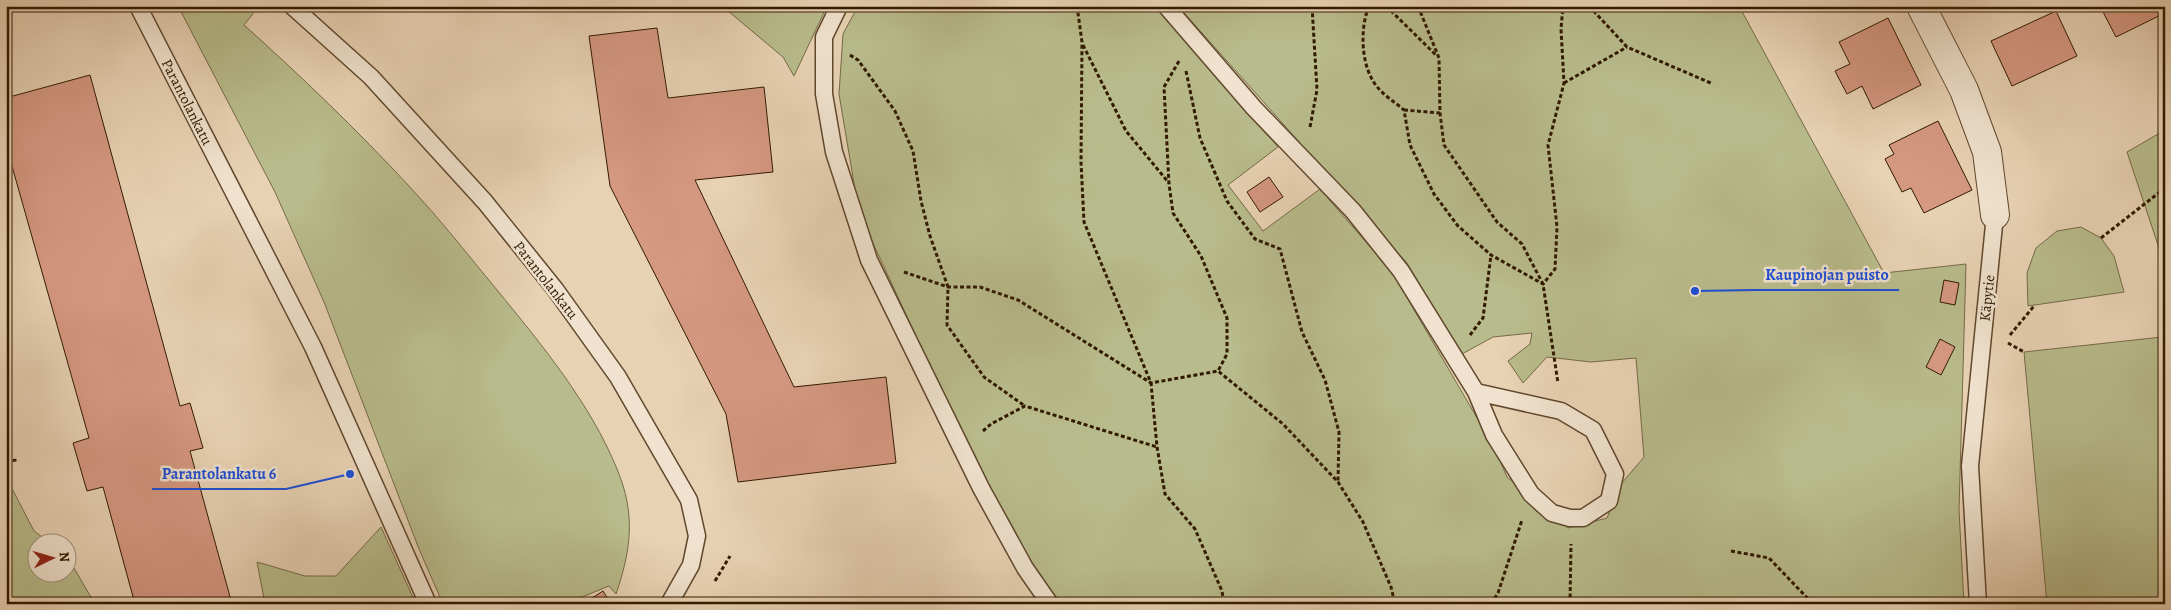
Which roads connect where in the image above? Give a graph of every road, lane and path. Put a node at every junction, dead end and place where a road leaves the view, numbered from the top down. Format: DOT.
graph roads {
  1 [pos="138,6"];
  2 [pos="839,6"];
  3 [pos="1077,6"];
  4 [pos="1166,6"];
  5 [pos="1312,6"];
  6 [pos="1368,6"];
  7 [pos="1386,6"];
  8 [pos="1418,6"];
  9 [pos="1562,6"];
  10 [pos="1589,6"];
  11 [pos="299,8"];
  12 [pos="1932,9"];
  13 [pos="824,37"];
  14 [pos="1195,40"];
  15 [pos="1082,42"];
  16 [pos="1626,47"];
  17 [pos="1439,58"];
  18 [pos="1564,83"];
  19 [pos="1713,84"];
  20 [pos="1404,110"];
  21 [pos="1440,114"];
  22 [pos="1298,153"];
  23 [pos="1169,184"];
  24 [pos="2165,188"];
  25 [pos="1995,215"];
  26 [pos="2101,238"];
  27 [pos="1491,256"];
  28 [pos="869,260"];
  29 [pos="1543,284"];
  30 [pos="948,287"];
  31 [pos="2034,306"];
  32 [pos="2005,342"];
  33 [pos="1453,357"];
  34 [pos="1218,371"];
  35 [pos="1151,382"];
  36 [pos="1476,392"];
  37 [pos="1025,406"];
  38 [pos="1561,411"];
  39 [pos="1157,447"];
  40 [pos="962,450"];
  41 [pos="18,460"];
  42 [pos="6,461"];
  43 [pos="1338,482"];
  44 [pos="1532,494"];
  45 [pos="1570,518"];
  46 [pos="1731,551"];
  47 [pos="730,556"];
  48 [pos="714,583"];
  49 [pos="428,604"];
  50 [pos="669,604"];
  51 [pos="1050,604"];
  52 [pos="1224,604"];
  53 [pos="1395,604"];
  54 [pos="1491,604"];
  55 [pos="1570,604"];
  56 [pos="1813,604"];
  57 [pos="1978,604"];
  1 -- 49 [label="lane, Parantolankatu"];
  2 -- 13 [label="lane"];
  3 -- 15 [label="path"];
  4 -- 14 [label="lane"];
  5 -- 22 [label="path"];
  6 -- 20 [label="path"];
  7 -- 17 [label="path"];
  8 -- 17 [label="path"];
  9 -- 18 [label="path"];
  10 -- 16 [label="path"];
  11 -- 50 [label="lane, Parantolankatu"];
  12 -- 25 [label="street, Käpytie"];
  13 -- 28 [label="lane"];
  13 -- 30 [label="path"];
  14 -- 22 [label="lane"];
  14 -- 23 [label="path"];
  14 -- 43 [label="path"];
  15 -- 23 [label="path"];
  15 -- 35 [label="path"];
  16 -- 18 [label="path"];
  16 -- 19 [label="path"];
  17 -- 21 [label="path"];
  18 -- 29 [label="path"];
  20 -- 21 [label="path"];
  20 -- 27 [label="path"];
  21 -- 29 [label="path"];
  22 -- 33 [label="lane"];
  23 -- 34 [label="path"];
  24 -- 26 [label="path"];
  25 -- 57 [label="lane, Käpytie"];
  27 -- 29 [label="path"];
  27 -- 33 [label="path"];
  28 -- 30 [label="path"];
  28 -- 40 [label="lane"];
  29 -- 38 [label="path"];
  30 -- 35 [label="path"];
  30 -- 37 [label="path"];
  31 -- 32 [label="path"];
  33 -- 36 [label="lane"];
  34 -- 35 [label="path"];
  34 -- 43 [label="path"];
  35 -- 39 [label="path"];
  36 -- 38 [label="lane"];
  36 -- 44 [label="lane"];
  37 -- 39 [label="path"];
  37 -- 40 [label="path"];
  38 -- 45 [label="lane"];
  39 -- 52 [label="path"];
  40 -- 51 [label="lane"];
  41 -- 42 [label="path"];
  43 -- 53 [label="path"];
  44 -- 45 [label="lane"];
  44 -- 54 [label="path"];
  45 -- 55 [label="path"];
  46 -- 56 [label="path"];
  47 -- 48 [label="path"];
}
